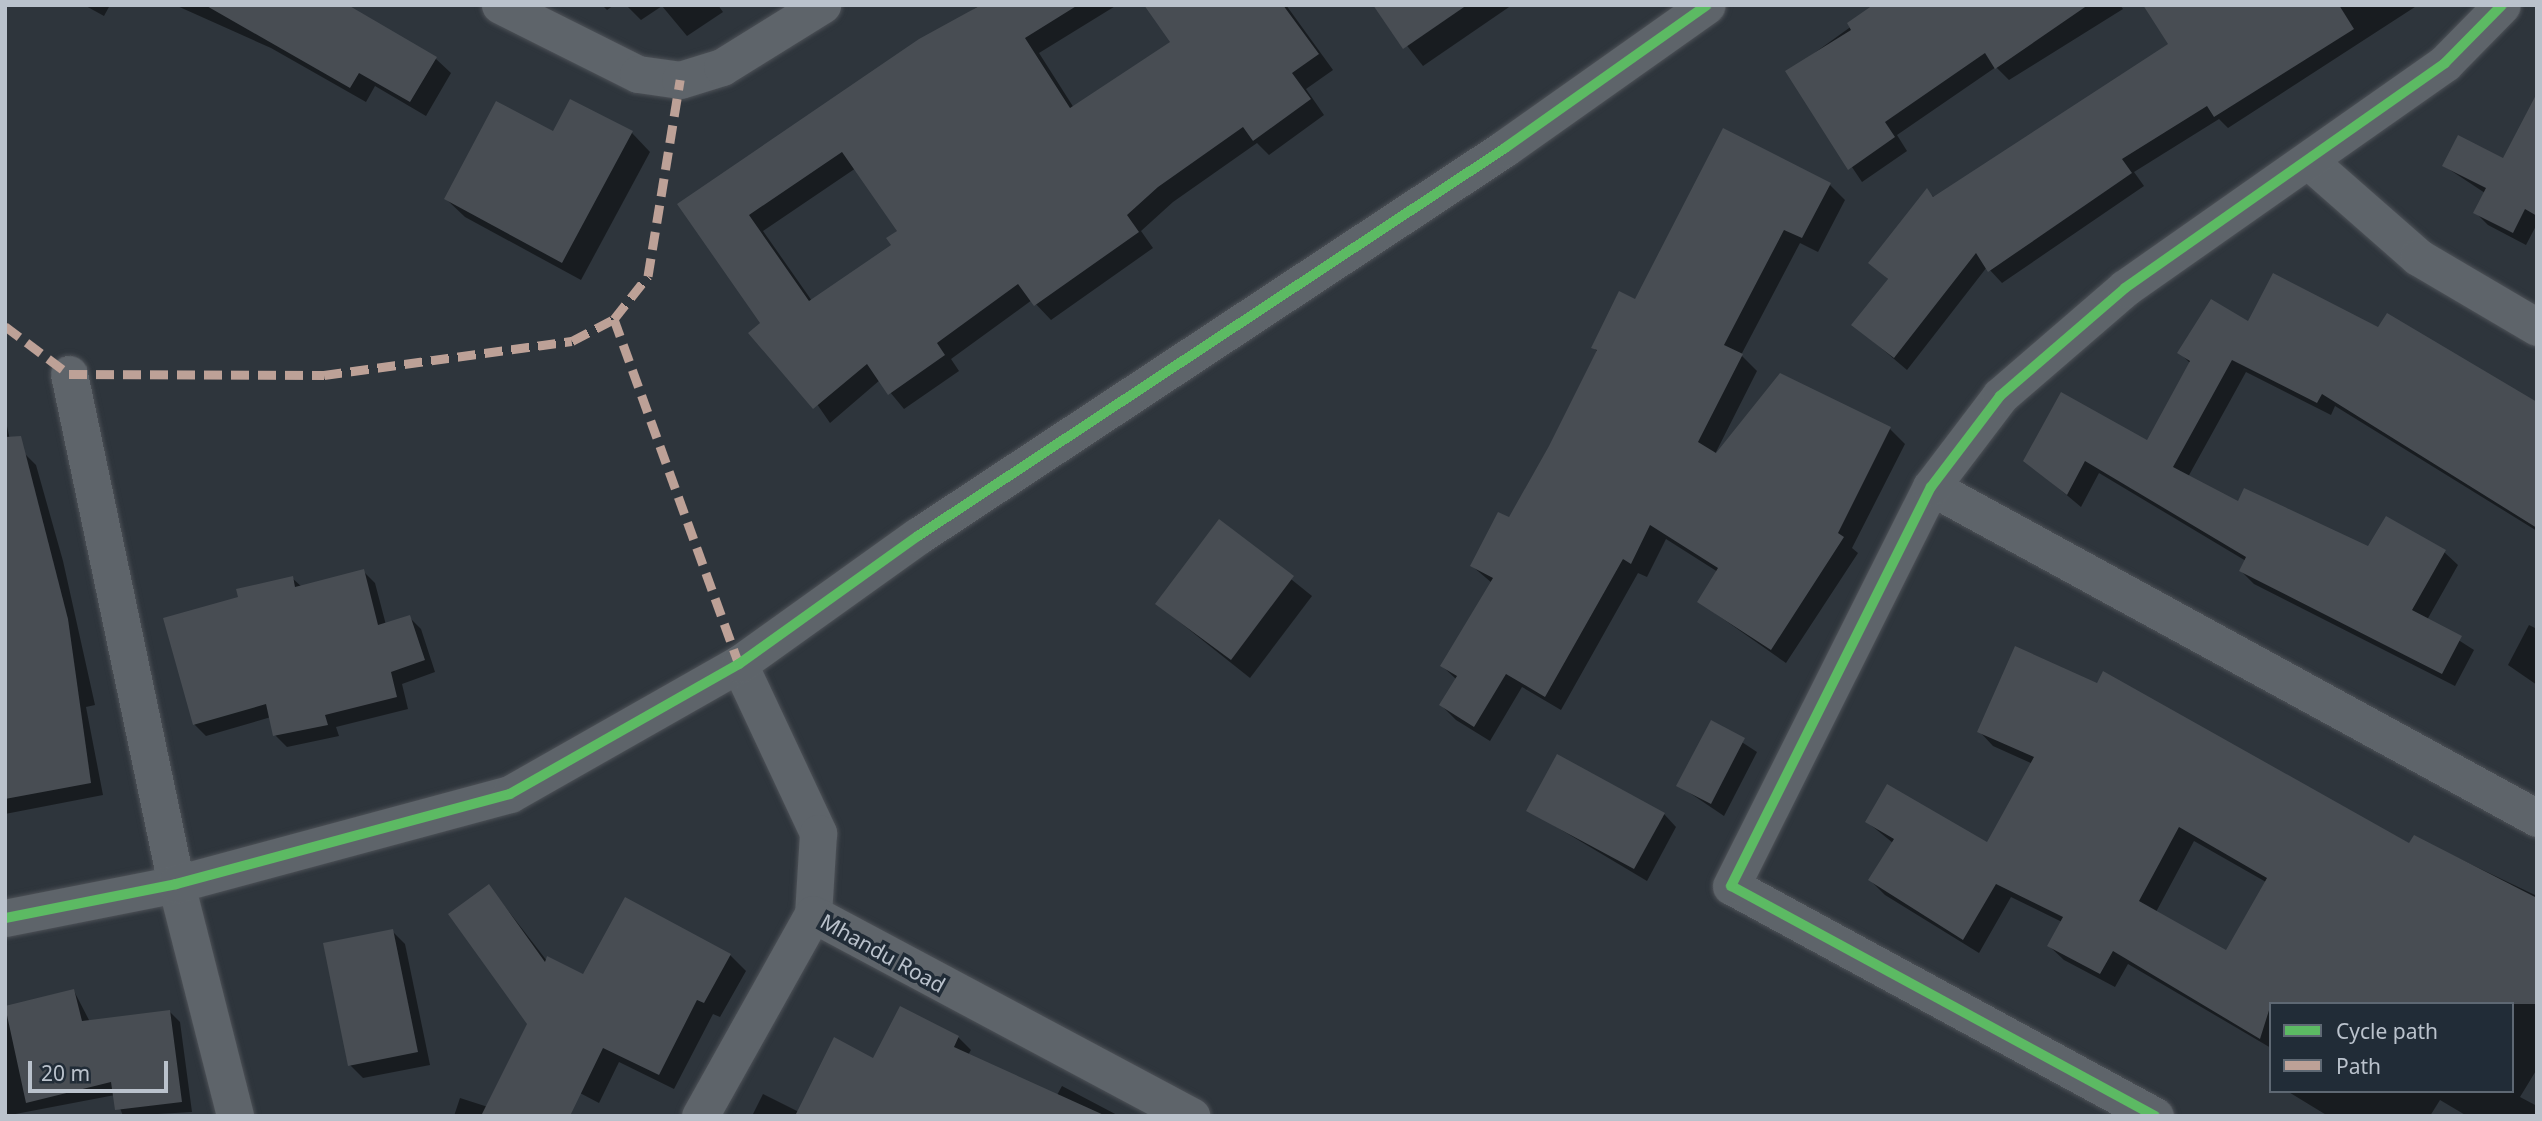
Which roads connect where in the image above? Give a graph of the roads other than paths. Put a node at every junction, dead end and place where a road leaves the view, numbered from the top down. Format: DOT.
graph roads {
  1 [pos="499,5"];
  2 [pos="822,5"];
  3 [pos="1707,5"];
  4 [pos="2502,5"];
  5 [pos="2310,162"];
  6 [pos="2537,327"];
  7 [pos="69,374"];
  8 [pos="1931,487"];
  9 [pos="739,664"];
  10 [pos="2537,818"];
  11 [pos="176,884"];
  12 [pos="813,914"];
  13 [pos="5,918"];
  14 [pos="235,1116"];
  15 [pos="699,1116"];
  16 [pos="1191,1116"];
  17 [pos="2155,1116"];
  1 -- 2 [label="street"];
  3 -- 9 [label="street"];
  4 -- 5 [label="street"];
  5 -- 6 [label="street"];
  5 -- 8 [label="street"];
  7 -- 11 [label="street"];
  8 -- 10 [label="street"];
  8 -- 17 [label="street"];
  9 -- 11 [label="street"];
  9 -- 12 [label="street, Mhandu Road"];
  11 -- 13 [label="street"];
  11 -- 14 [label="street"];
  12 -- 15 [label="street"];
  12 -- 16 [label="street, Mhandu Road"];
}
